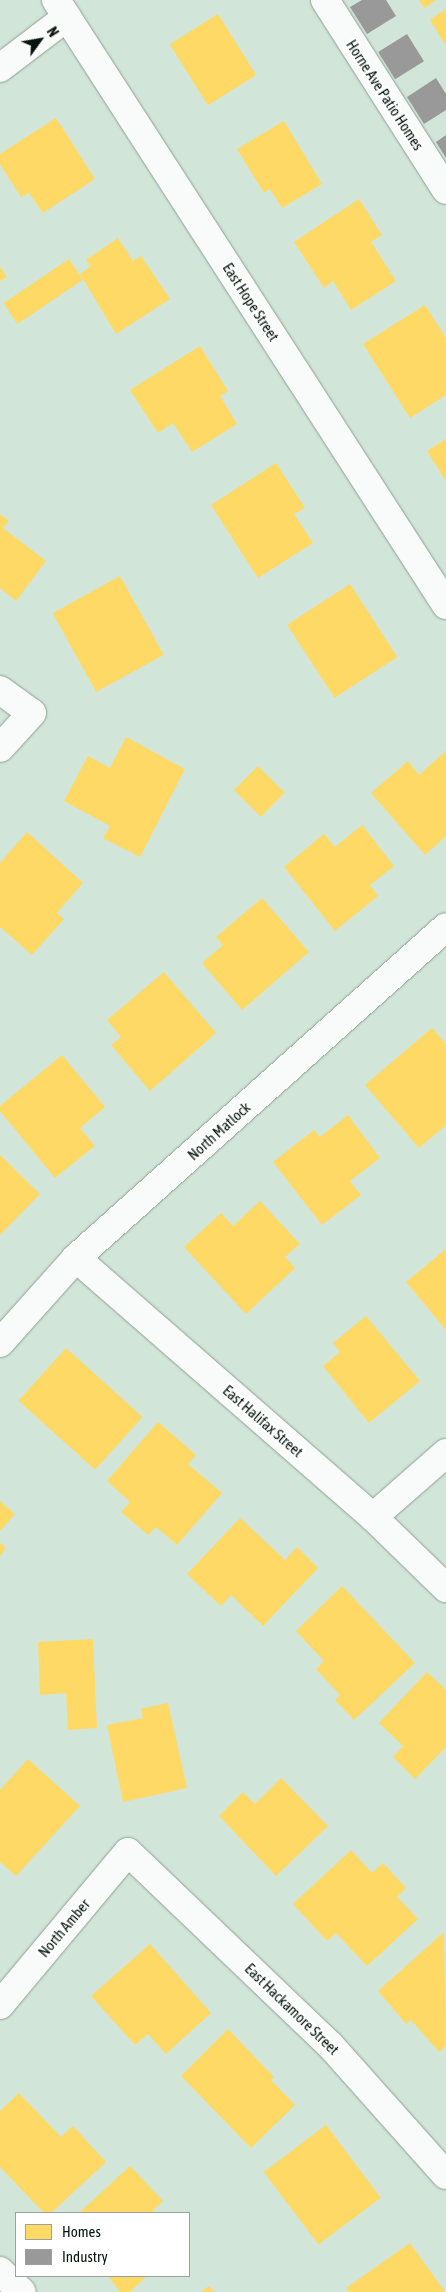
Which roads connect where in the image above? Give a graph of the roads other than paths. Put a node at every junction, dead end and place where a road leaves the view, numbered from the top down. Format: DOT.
graph roads {
  1 [pos="325,0"];
  2 [pos="62,8"];
  3 [pos="0,68"];
  4 [pos="446,190"];
  5 [pos="446,605"];
  6 [pos="0,690"];
  7 [pos="0,748"];
  8 [pos="446,927"];
  9 [pos="76,1258"];
  10 [pos="0,1343"];
  11 [pos="446,1453"];
  12 [pos="373,1517"];
  13 [pos="446,1588"];
  14 [pos="128,1852"];
  15 [pos="0,2005"];
  16 [pos="446,2175"];
  17 [pos="0,2271"];
  18 [pos="22,2292"];
  1 -- 4 [label="street, Horne Ave Patio Homes"];
  2 -- 3 [label="street"];
  2 -- 5 [label="street, East Hope Street"];
  6 -- 7 [label="street"];
  8 -- 9 [label="street, North Matlock"];
  9 -- 10 [label="street, North Matlock"];
  9 -- 12 [label="street, East Halifax Street"];
  11 -- 12 [label="street"];
  12 -- 13 [label="street, East Halifax Street"];
  14 -- 15 [label="street, North Amber"];
  14 -- 16 [label="street, East Hackamore Street"];
  17 -- 18 [label="street"];
}
